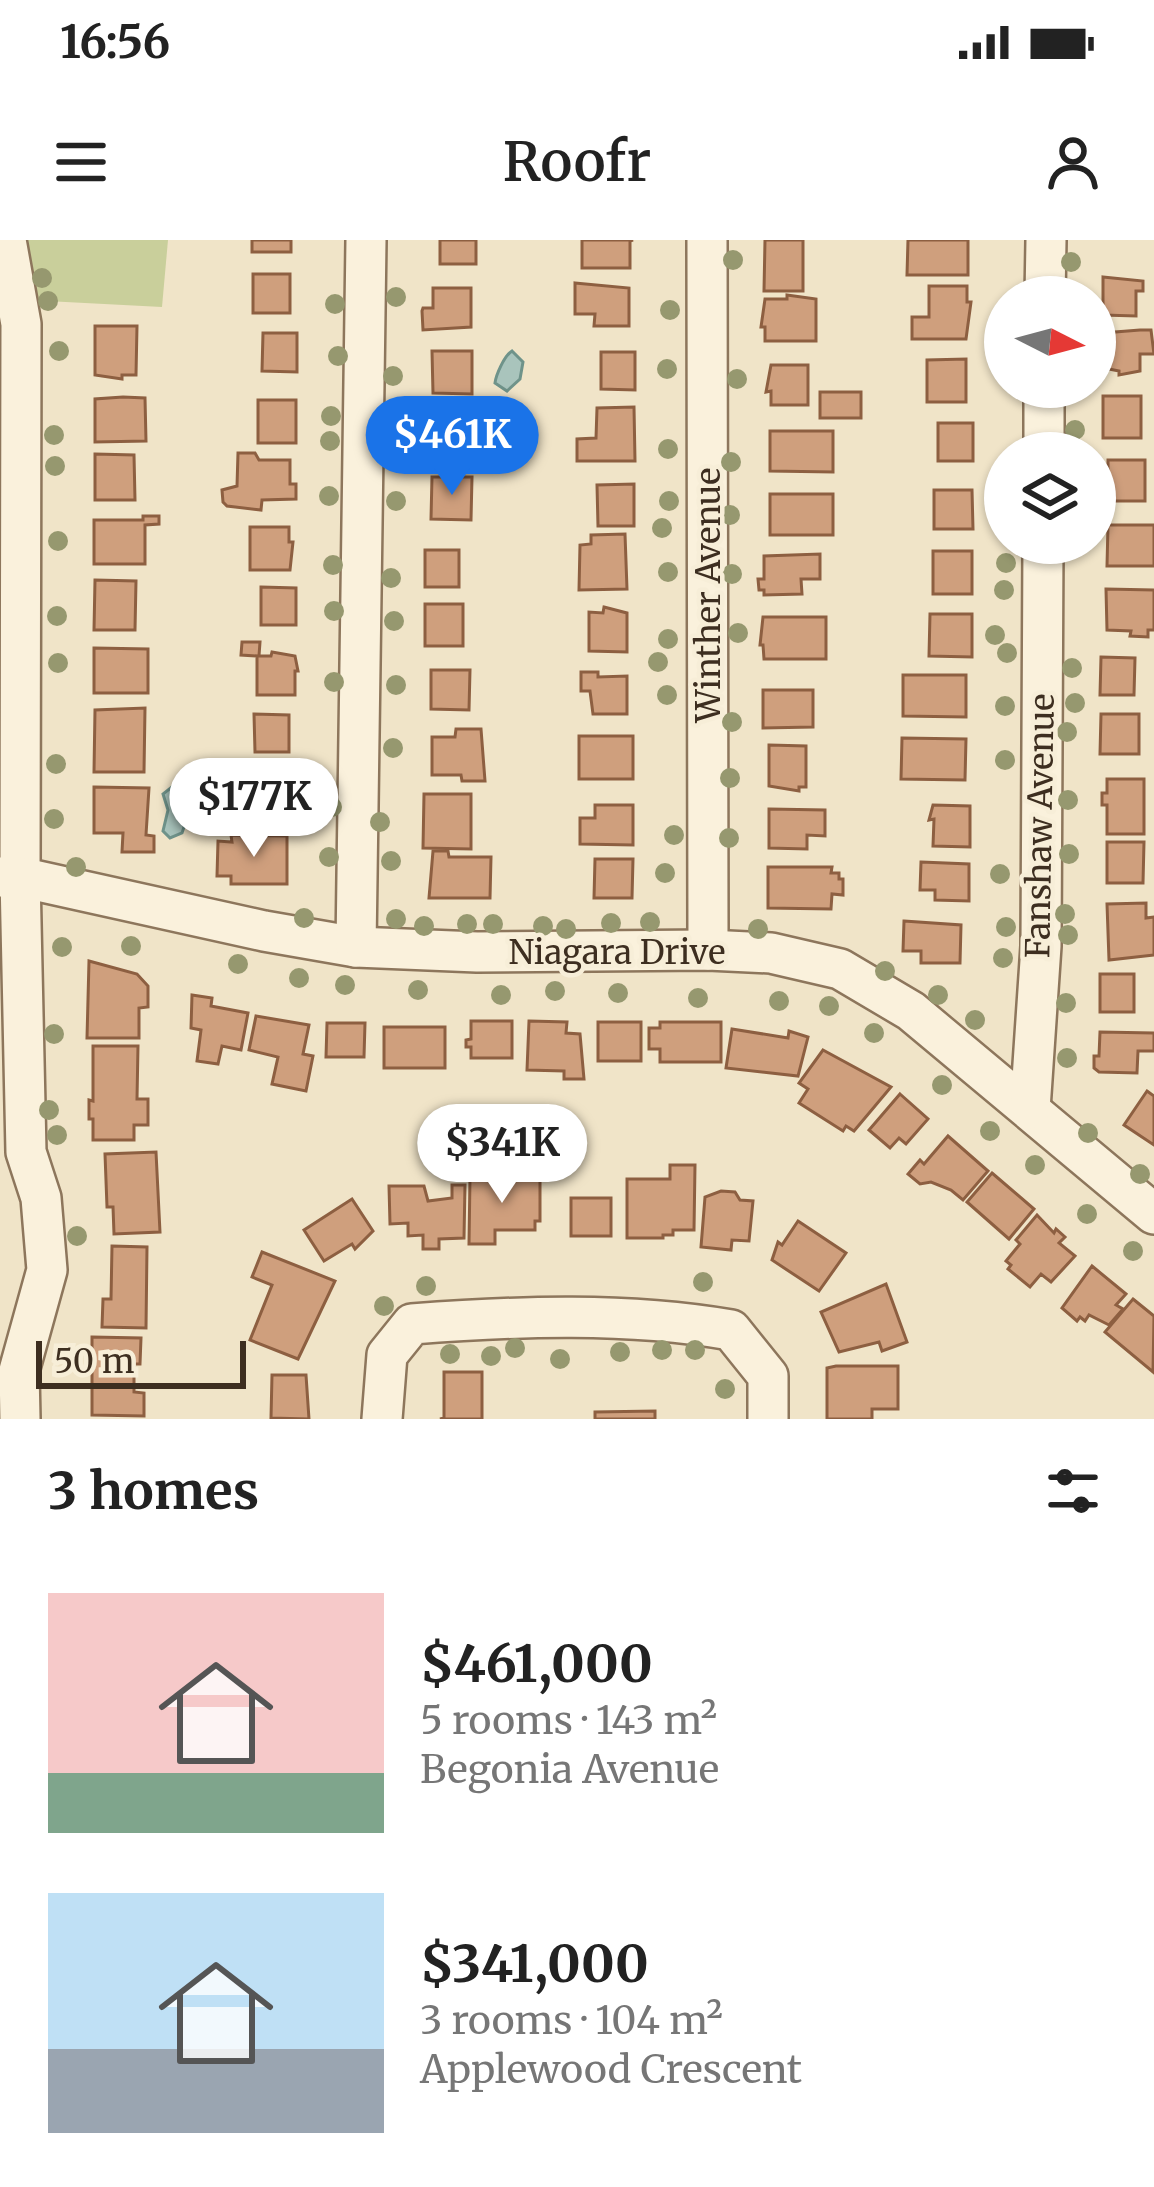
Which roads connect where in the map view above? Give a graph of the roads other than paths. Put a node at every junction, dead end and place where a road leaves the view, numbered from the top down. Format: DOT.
graph roads {
  1 [pos="6,240"];
  2 [pos="366,240"];
  3 [pos="707,240"];
  4 [pos="1046,240"];
  5 [pos="1045,276"];
  6 [pos="1043,564"];
  7 [pos="10,877"];
  8 [pos="356,946"];
  9 [pos="708,950"];
  10 [pos="1030,1109"];
  11 [pos="1154,1214"];
  12 [pos="9,1371"];
  13 [pos="20,1419"];
  14 [pos="382,1419"];
  15 [pos="768,1419"];
  1 -- 7 [label="street"];
  2 -- 8 [label="street"];
  3 -- 9 [label="street, Winther Avenue"];
  4 -- 5 [label="street"];
  6 -- 10 [label="street, Fanshaw Avenue"];
  7 -- 8 [label="street, Niagara Drive"];
  7 -- 12 [label="street"];
  8 -- 9 [label="street, Niagara Drive"];
  9 -- 10 [label="street, Niagara Drive"];
  10 -- 11 [label="street, Niagara Drive"];
  12 -- 13 [label="street"];
  14 -- 15 [label="street"];
}
